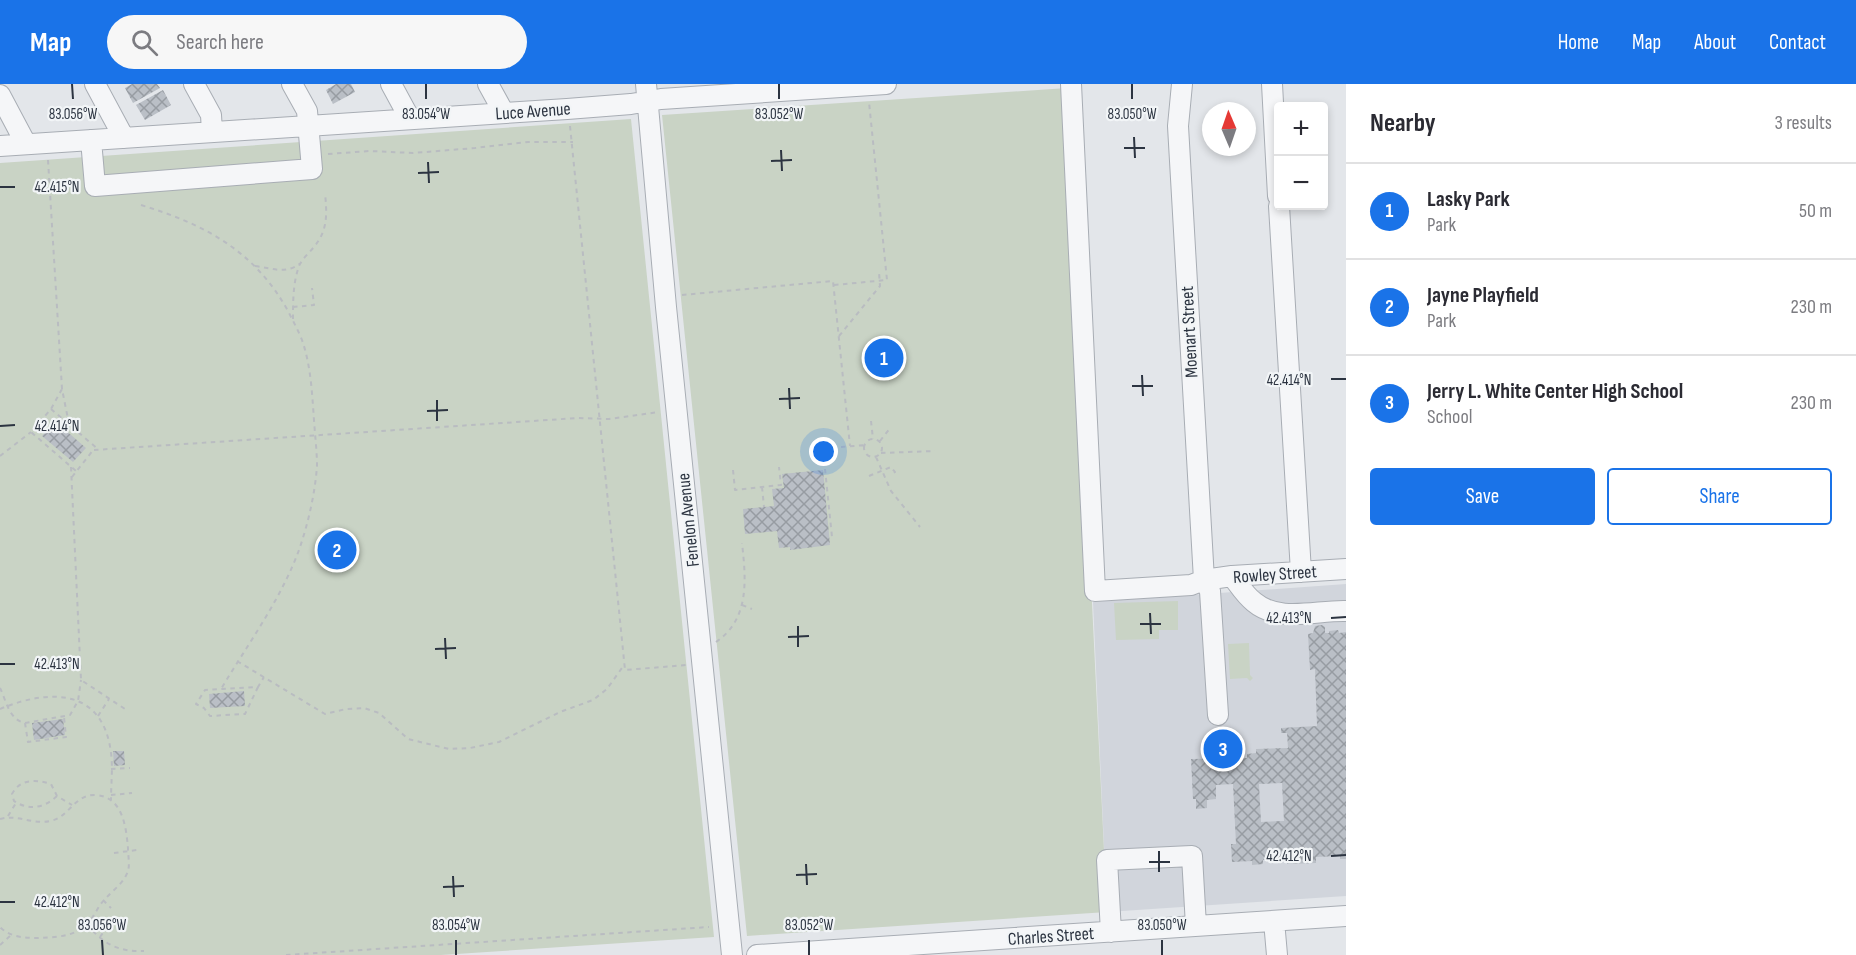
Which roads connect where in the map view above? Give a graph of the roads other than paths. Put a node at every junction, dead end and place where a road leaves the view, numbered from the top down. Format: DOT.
graph roads {
  1 [pos="95,84"];
  2 [pos="194,84"];
  3 [pos="292,84"];
  4 [pos="391,84"];
  5 [pos="488,84"];
  6 [pos="886,84"];
  7 [pos="1071,84"];
  8 [pos="1182,84"];
  9 [pos="1272,84"];
  10 [pos="836,86"];
  11 [pos="740,89"];
  12 [pos="646,93"];
  13 [pos="0,95"];
  14 [pos="504,113"];
  15 [pos="410,119"];
  16 [pos="309,126"];
  17 [pos="212,132"];
  18 [pos="124,138"];
  19 [pos="91,140"];
  20 [pos="26,144"];
  21 [pos="0,146"];
  22 [pos="1276,156"];
  23 [pos="1279,210"];
  24 [pos="1346,569"];
  25 [pos="1300,572"];
  26 [pos="1232,576"];
  27 [pos="1204,580"];
  28 [pos="1346,611"];
  29 [pos="1218,714"];
  30 [pos="1346,916"];
  31 [pos="1274,921"];
  32 [pos="1196,926"];
  33 [pos="1111,932"];
  34 [pos="732,955"];
  35 [pos="757,955"];
  36 [pos="1277,955"];
  1 -- 18 [label="street"];
  2 -- 17 [label="street"];
  3 -- 16 [label="street"];
  4 -- 15 [label="street"];
  5 -- 14 [label="street"];
  6 -- 10 [label="street, Luce Avenue"];
  7 -- 27 [label="street, Rowley Street"];
  8 -- 27 [label="street, Moenart Street"];
  9 -- 22 [label="street"];
  10 -- 11 [label="street, Luce Avenue"];
  11 -- 12 [label="street, Luce Avenue"];
  12 -- 14 [label="street, Luce Avenue"];
  12 -- 34 [label="street, Fenelon Avenue"];
  13 -- 20 [label="street"];
  14 -- 15 [label="street, Luce Avenue"];
  15 -- 16 [label="street, Luce Avenue"];
  16 -- 17 [label="street, Luce Avenue"];
  16 -- 19 [label="street"];
  17 -- 18 [label="street, Luce Avenue"];
  18 -- 19 [label="street, Luce Avenue"];
  19 -- 20 [label="street, Luce Avenue"];
  20 -- 21 [label="street, Luce Avenue"];
  23 -- 25 [label="street"];
  24 -- 25 [label="street, Rowley Street"];
  25 -- 26 [label="street, Rowley Street"];
  26 -- 27 [label="street, Rowley Street"];
  26 -- 28 [label="street"];
  27 -- 29 [label="street, Moenart Street"];
  30 -- 31 [label="street, Charles Street"];
  31 -- 32 [label="street, Charles Street"];
  31 -- 36 [label="street"];
  32 -- 33 [label="street, Charles Street"];
  32 -- 33 [label="street"];
  33 -- 35 [label="street, Charles Street"];
}
